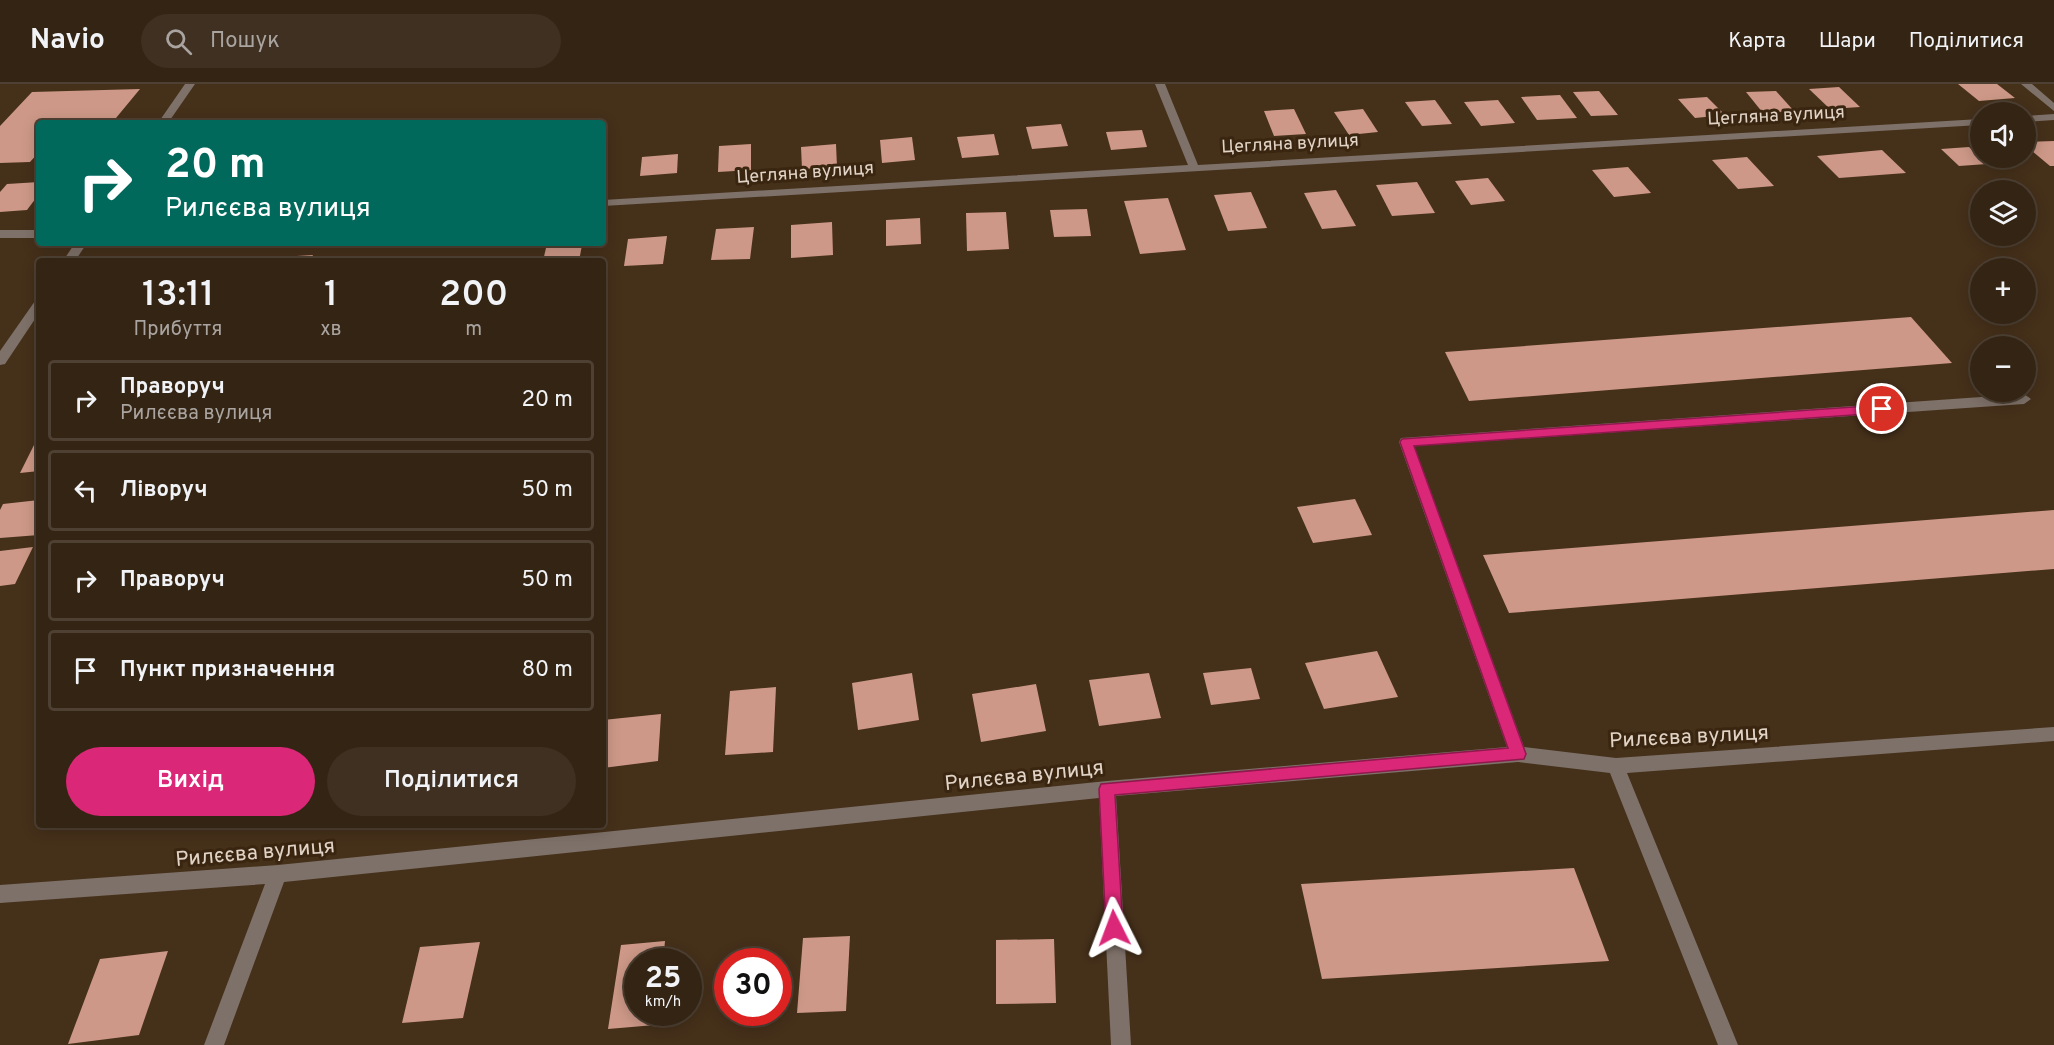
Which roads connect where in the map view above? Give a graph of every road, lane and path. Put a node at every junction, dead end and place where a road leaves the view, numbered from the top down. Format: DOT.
graph roads {
  1 [pos="190,84"];
  2 [pos="1160,84"];
  3 [pos="2026,84"];
  4 [pos="2054,108"];
  5 [pos="2054,117"];
  6 [pos="2036,118"];
  7 [pos="165,120"];
  8 [pos="1970,123"];
  9 [pos="1194,166"];
  10 [pos="606,203"];
  11 [pos="0,234"];
  12 [pos="36,234"];
  13 [pos="36,308"];
  14 [pos="0,361"];
  15 [pos="1981,402"];
  16 [pos="2054,734"];
  17 [pos="1518,754"];
  18 [pos="1616,765"];
  19 [pos="1107,789"];
  20 [pos="278,874"];
  21 [pos="0,894"];
  22 [pos="214,1045"];
  23 [pos="1121,1045"];
  24 [pos="1728,1045"];
  1 -- 7 [label="street"];
  2 -- 9 [label="street"];
  3 -- 4 [label="street"];
  5 -- 6 [label="street"];
  8 -- 9 [label="street, Цегляна вулиця"];
  9 -- 10 [label="street, Цегляна вулиця"];
  11 -- 12 [label="street"];
  13 -- 14 [label="street"];
  15 -- 17 [label="street"];
  16 -- 18 [label="street, Рилєєва вулиця"];
  17 -- 18 [label="street, Рилєєва вулиця"];
  17 -- 19 [label="street, Рилєєва вулиця"];
  18 -- 24 [label="street"];
  19 -- 20 [label="street, Рилєєва вулиця"];
  19 -- 23 [label="street"];
  20 -- 21 [label="street, Рилєєва вулиця"];
  20 -- 22 [label="street"];
}
